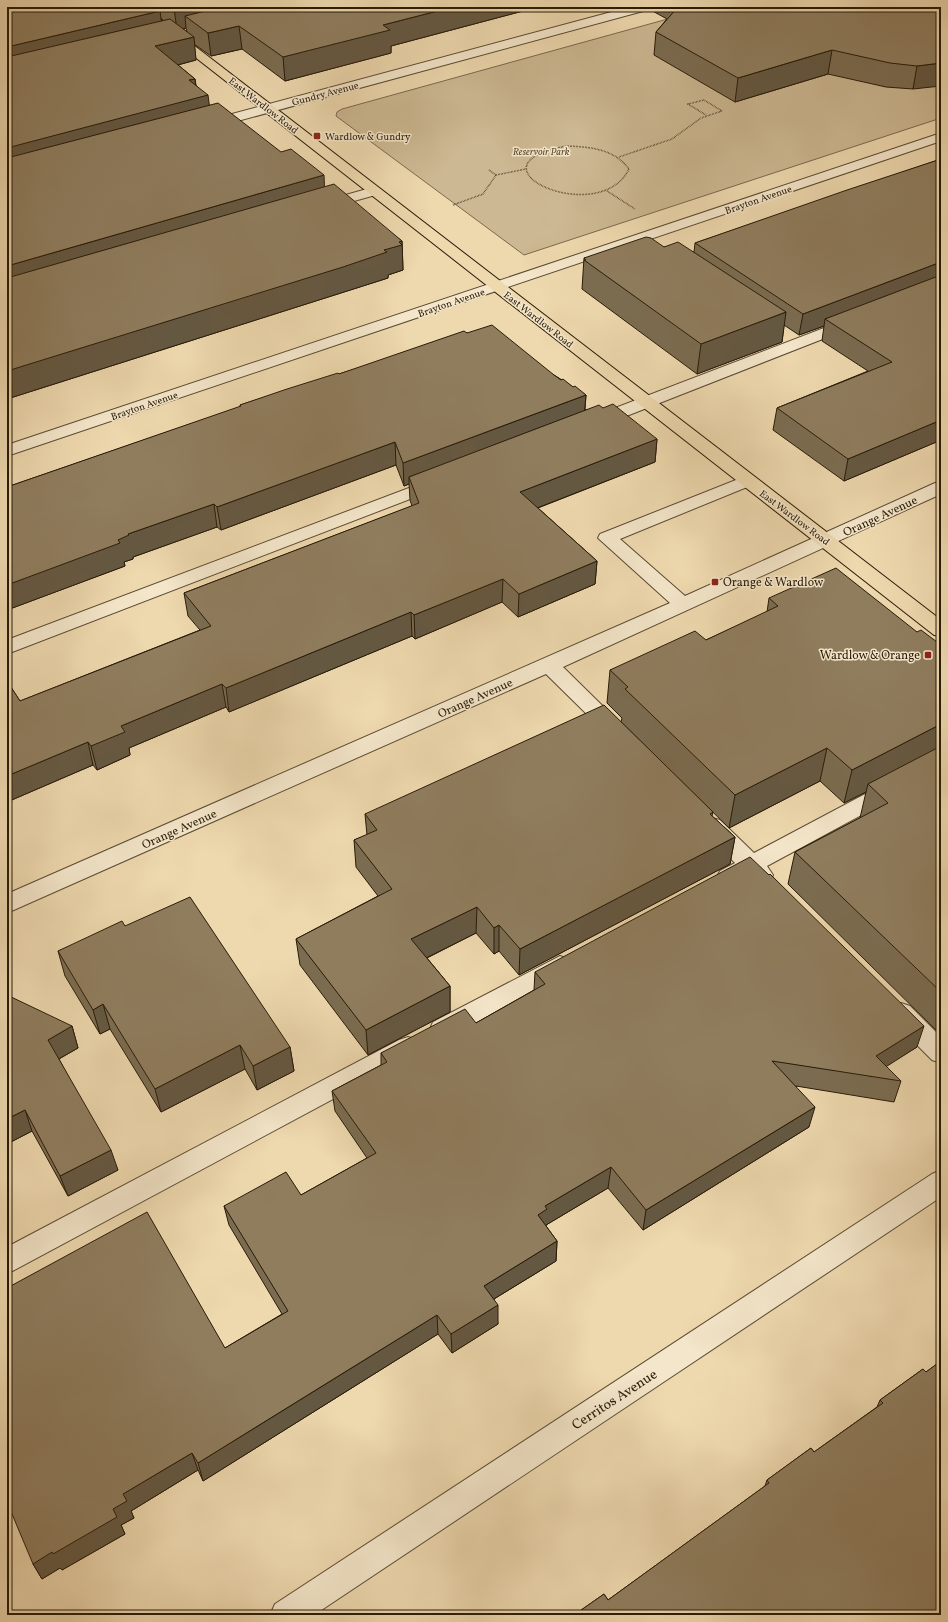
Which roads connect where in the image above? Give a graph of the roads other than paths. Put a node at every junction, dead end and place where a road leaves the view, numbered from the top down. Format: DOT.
graph roads {
  1 [pos="137,7"];
  2 [pos="643,7"];
  3 [pos="268,109"];
  4 [pos="195,128"];
  5 [pos="941,137"];
  6 [pos="374,191"];
  7 [pos="310,210"];
  8 [pos="640,239"];
  9 [pos="652,247"];
  10 [pos="498,286"];
  11 [pos="869,316"];
  12 [pos="782,333"];
  13 [pos="797,343"];
  14 [pos="647,402"];
  15 [pos="577,429"];
  16 [pos="7,451"];
  17 [pos="451,477"];
  18 [pos="746,480"];
  19 [pos="941,487"];
  20 [pos="827,541"];
  21 [pos="682,604"];
  22 [pos="939,626"];
  23 [pos="7,647"];
  24 [pos="549,666"];
  25 [pos="628,743"];
  26 [pos="941,763"];
  27 [pos="695,809"];
  28 [pos="751,864"];
  29 [pos="709,887"];
  30 [pos="779,892"];
  31 [pos="7,904"];
  32 [pos="583,954"];
  33 [pos="885,998"];
  34 [pos="941,1053"];
  35 [pos="941,1182"];
  36 [pos="7,1261"];
  37 [pos="286,1615"];
  1 -- 3 [label="main road, East Wardlow Road"];
  2 -- 3 [label="street, Gundry Avenue"];
  3 -- 4 [label="street, Gundry Avenue"];
  3 -- 6 [label="main road, East Wardlow Road"];
  5 -- 8 [label="street, Brayton Avenue"];
  6 -- 7 [label="street"];
  6 -- 10 [label="main road, East Wardlow Road"];
  8 -- 9 [label="street"];
  8 -- 10 [label="street, Brayton Avenue"];
  10 -- 14 [label="main road, East Wardlow Road"];
  10 -- 16 [label="street, Brayton Avenue"];
  11 -- 13 [label="street"];
  12 -- 13 [label="street"];
  13 -- 14 [label="street"];
  14 -- 15 [label="street"];
  14 -- 18 [label="main road, East Wardlow Road"];
  17 -- 23 [label="street"];
  18 -- 20 [label="main road, East Wardlow Road"];
  18 -- 21 [label="street"];
  19 -- 20 [label="street, Orange Avenue"];
  20 -- 21 [label="street, Orange Avenue"];
  20 -- 22 [label="main road, East Wardlow Road"];
  21 -- 24 [label="street, Orange Avenue"];
  24 -- 25 [label="street"];
  24 -- 31 [label="street, Orange Avenue"];
  26 -- 28 [label="street"];
  27 -- 28 [label="street"];
  28 -- 29 [label="street"];
  28 -- 30 [label="street"];
  32 -- 36 [label="street"];
  33 -- 34 [label="street"];
  35 -- 37 [label="street, Cerritos Avenue"];
}
